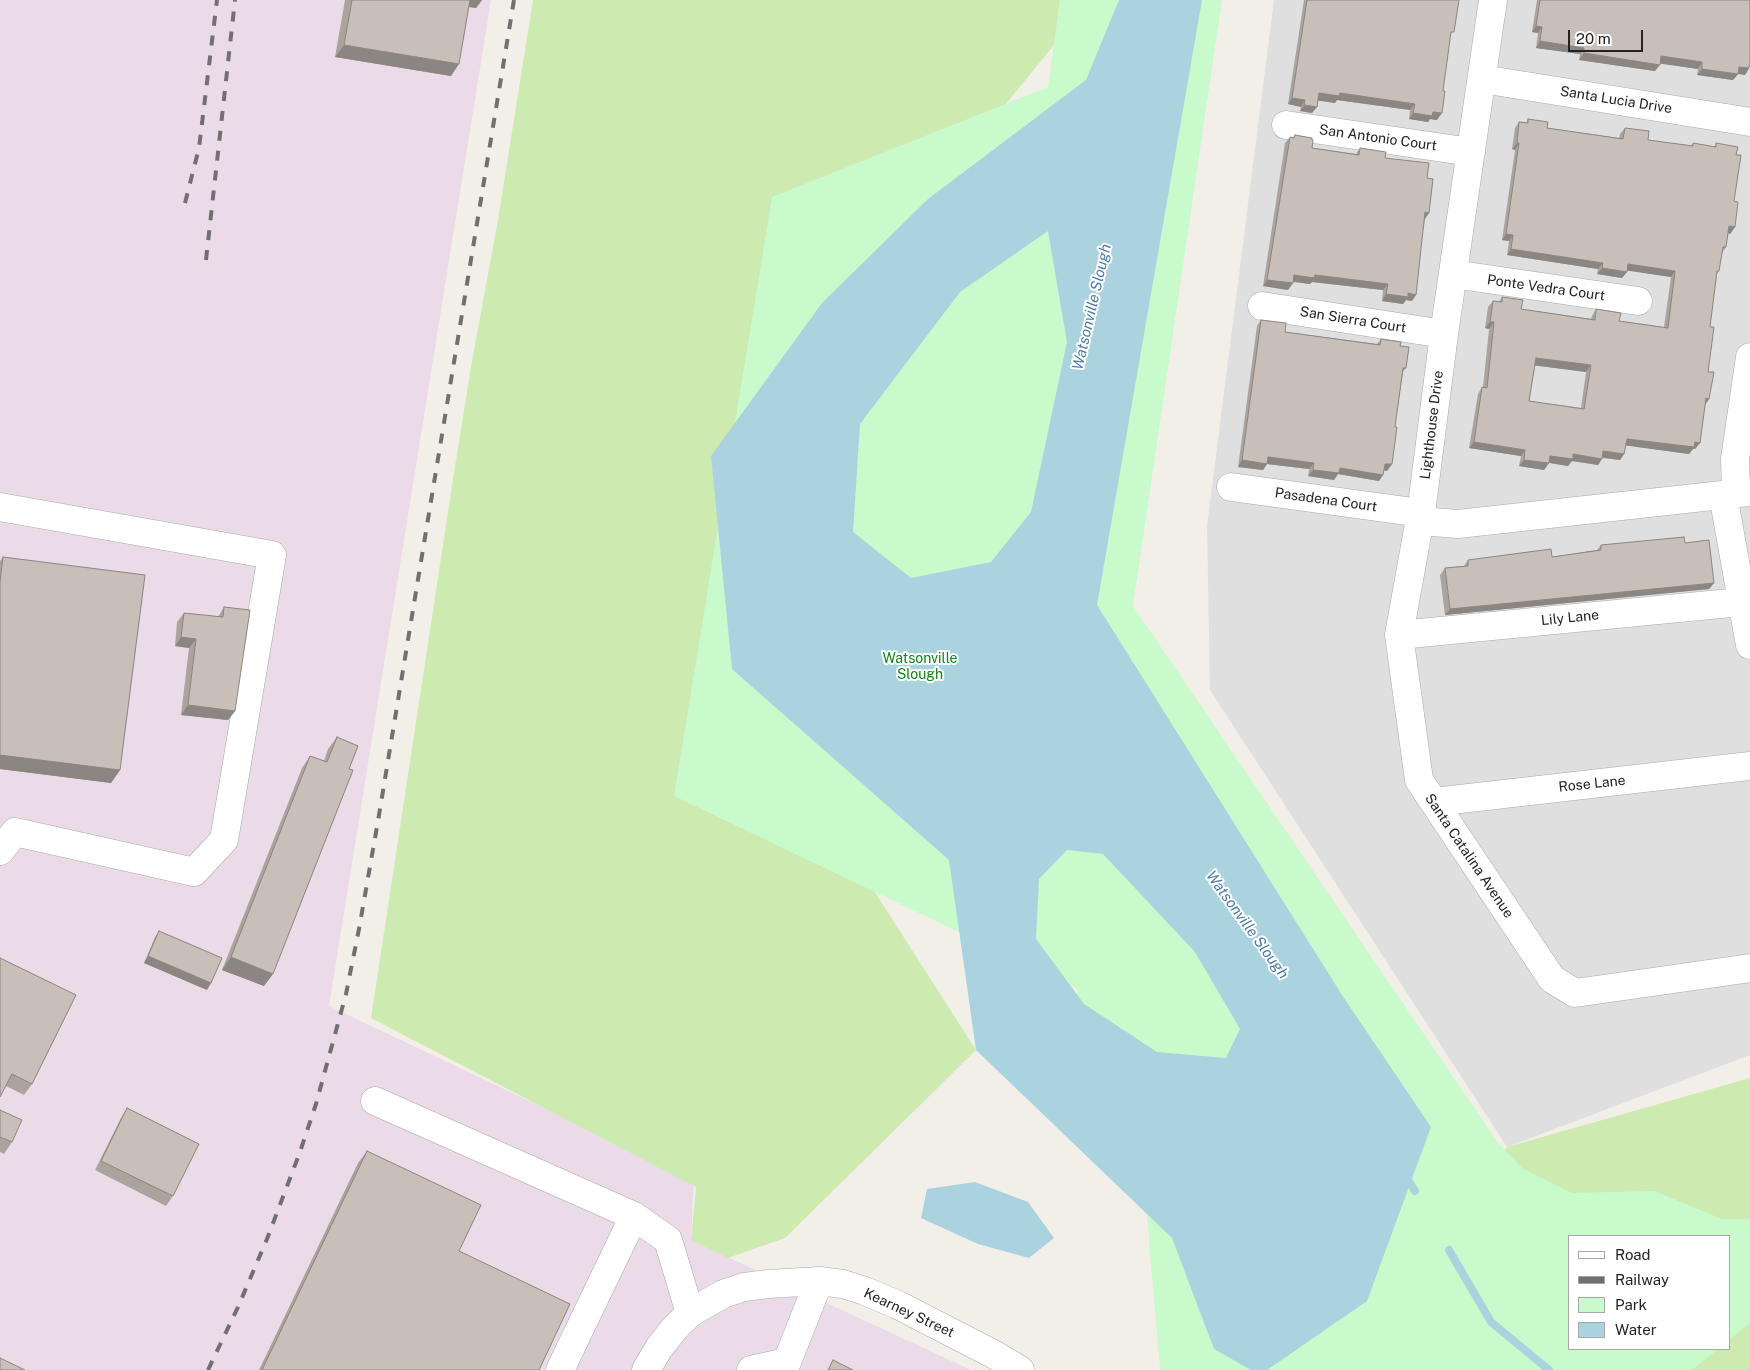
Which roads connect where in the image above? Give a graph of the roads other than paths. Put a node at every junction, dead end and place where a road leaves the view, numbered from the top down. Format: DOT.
graph roads {
  1 [pos="1493,0"];
  2 [pos="1482,79"];
  3 [pos="1750,122"];
  4 [pos="1286,125"];
  5 [pos="1471,152"];
  6 [pos="1453,274"];
  7 [pos="1638,301"];
  8 [pos="1262,306"];
  9 [pos="1444,334"];
  10 [pos="1750,357"];
  11 [pos="1231,487"];
  12 [pos="1736,493"];
  13 [pos="0,507"];
  14 [pos="1420,517"];
  15 [pos="1742,602"];
  16 [pos="1399,635"];
  17 [pos="1750,645"];
  18 [pos="1750,766"];
  19 [pos="1434,802"];
  20 [pos="0,852"];
  21 [pos="1750,968"];
  22 [pos="375,1101"];
  23 [pos="634,1216"];
  24 [pos="819,1280"];
  25 [pos="690,1313"];
  26 [pos="560,1370"];
  27 [pos="646,1370"];
  28 [pos="751,1370"];
  29 [pos="1020,1370"];
  1 -- 2 [label="street, Lighthouse Drive"];
  2 -- 3 [label="street, Santa Lucia Drive"];
  2 -- 5 [label="street, Lighthouse Drive"];
  4 -- 5 [label="street, San Antonio Court"];
  5 -- 6 [label="street, Lighthouse Drive"];
  6 -- 7 [label="street, Ponte Vedra Court"];
  6 -- 9 [label="street, Lighthouse Drive"];
  8 -- 9 [label="street, San Sierra Court"];
  9 -- 14 [label="street, Lighthouse Drive"];
  10 -- 12 [label="street"];
  11 -- 14 [label="street, Pasadena Court"];
  12 -- 14 [label="street"];
  12 -- 15 [label="street"];
  13 -- 20 [label="street"];
  14 -- 16 [label="street, Santa Catalina Avenue"];
  15 -- 16 [label="street, Lily Lane"];
  15 -- 17 [label="street"];
  16 -- 19 [label="street, Santa Catalina Avenue"];
  18 -- 19 [label="street, Rose Lane"];
  19 -- 21 [label="street, Santa Catalina Avenue"];
  22 -- 23 [label="street"];
  23 -- 25 [label="street"];
  23 -- 26 [label="street"];
  24 -- 25 [label="street, Kearney Street"];
  24 -- 28 [label="street"];
  24 -- 29 [label="street, Kearney Street"];
  25 -- 27 [label="street, Kearney Street"];
}
